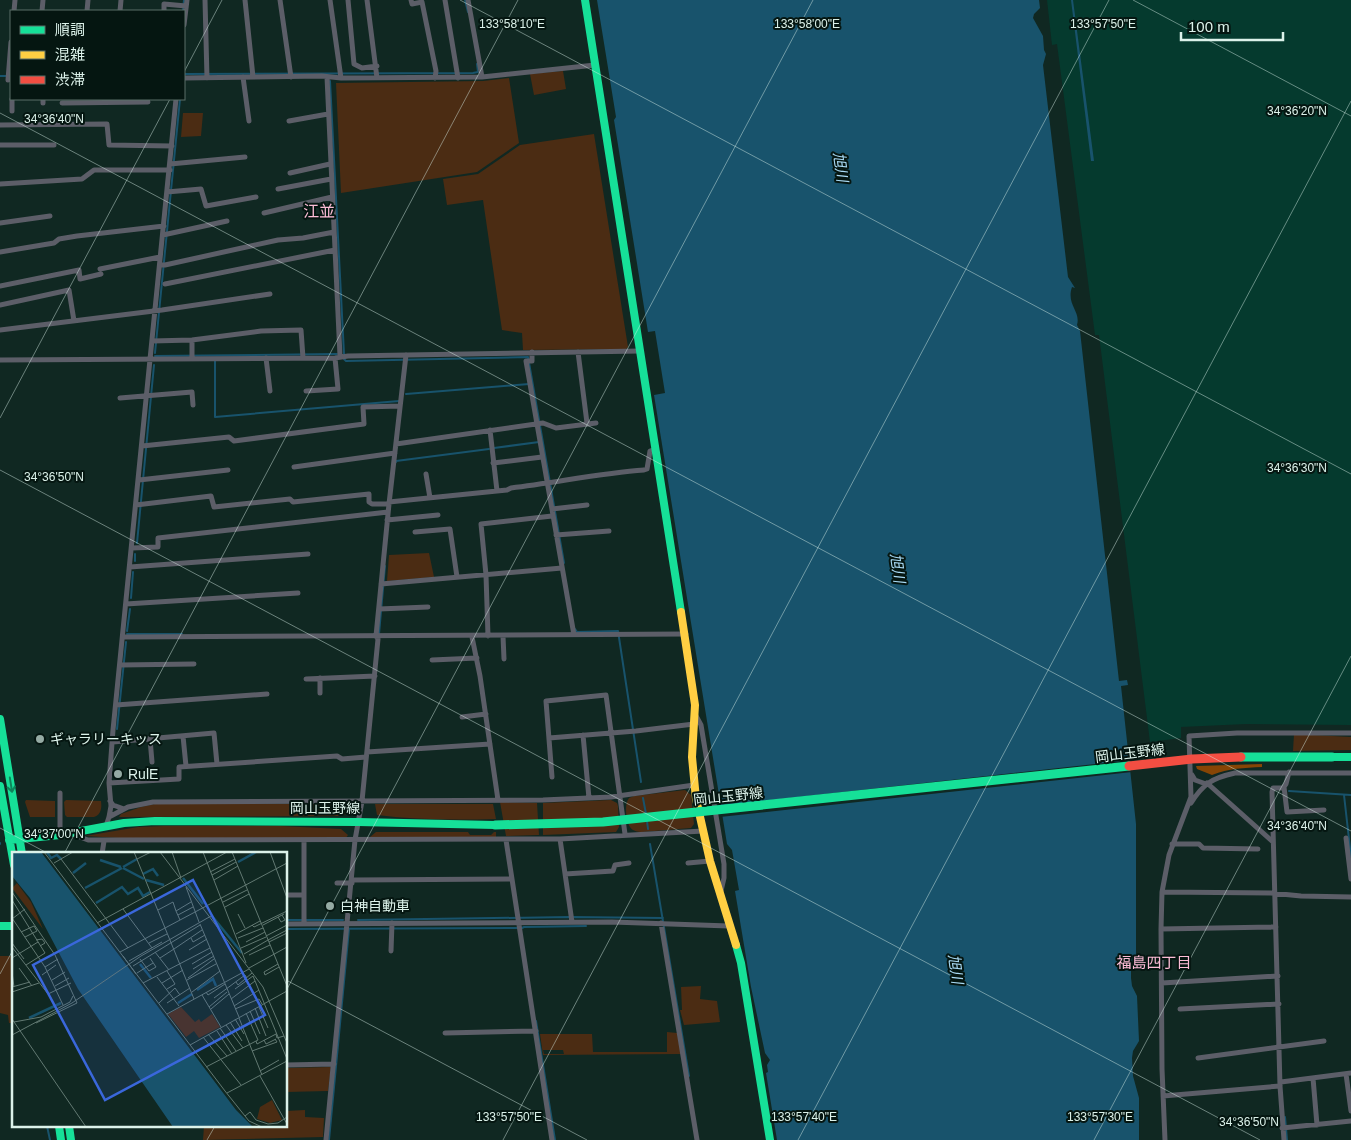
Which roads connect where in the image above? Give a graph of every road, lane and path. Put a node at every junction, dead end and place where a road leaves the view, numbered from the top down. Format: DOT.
graph roads {
  1 [pos="186,0"];
  2 [pos="205,0"];
  3 [pos="246,0"];
  4 [pos="280,0"];
  5 [pos="330,0"];
  6 [pos="348,0"];
  7 [pos="368,0"];
  8 [pos="412,0"];
  9 [pos="445,0"];
  10 [pos="468,0"];
  11 [pos="585,0"];
  12 [pos="184,6"];
  13 [pos="164,10"];
  14 [pos="184,10"];
  15 [pos="10,60"];
  16 [pos="595,64"];
  17 [pos="362,73"];
  18 [pos="377,73"];
  19 [pos="291,74"];
  20 [pos="207,75"];
  21 [pos="252,75"];
  22 [pos="341,75"];
  23 [pos="435,75"];
  24 [pos="458,75"];
  25 [pos="243,77"];
  26 [pos="327,77"];
  27 [pos="482,77"];
  28 [pos="9,78"];
  29 [pos="185,78"];
  30 [pos="0,80"];
  31 [pos="12,100"];
  32 [pos="176,100"];
  33 [pos="73,101"];
  34 [pos="136,101"];
  35 [pos="148,102"];
  36 [pos="62,103"];
  37 [pos="12,111"];
  38 [pos="328,114"];
  39 [pos="249,121"];
  40 [pos="289,121"];
  41 [pos="0,125"];
  42 [pos="0,145"];
  43 [pos="54,145"];
  44 [pos="172,146"];
  45 [pos="245,157"];
  46 [pos="330,164"];
  47 [pos="172,166"];
  48 [pos="290,173"];
  49 [pos="331,179"];
  50 [pos="0,184"];
  51 [pos="278,190"];
  52 [pos="170,192"];
  53 [pos="332,197"];
  54 [pos="256,198"];
  55 [pos="264,214"];
  56 [pos="50,216"];
  57 [pos="227,221"];
  58 [pos="0,223"];
  59 [pos="164,226"];
  60 [pos="334,232"];
  61 [pos="166,234"];
  62 [pos="335,250"];
  63 [pos="0,252"];
  64 [pos="160,257"];
  65 [pos="162,265"];
  66 [pos="165,284"];
  67 [pos="0,286"];
  68 [pos="270,294"];
  69 [pos="0,305"];
  70 [pos="158,311"];
  71 [pos="74,321"];
  72 [pos="0,330"];
  73 [pos="192,340"];
  74 [pos="155,341"];
  75 [pos="640,351"];
  76 [pos="532,352"];
  77 [pos="578,352"];
  78 [pos="303,356"];
  79 [pos="192,357"];
  80 [pos="341,357"];
  81 [pos="266,358"];
  82 [pos="406,358"];
  83 [pos="151,359"];
  84 [pos="0,360"];
  85 [pos="306,391"];
  86 [pos="270,392"];
  87 [pos="150,396"];
  88 [pos="120,398"];
  89 [pos="192,405"];
  90 [pos="400,406"];
  91 [pos="539,423"];
  92 [pos="587,423"];
  93 [pos="596,423"];
  94 [pos="490,430"];
  95 [pos="396,444"];
  96 [pos="144,446"];
  97 [pos="656,449"];
  98 [pos="395,453"];
  99 [pos="542,457"];
  100 [pos="493,463"];
  101 [pos="294,467"];
  102 [pos="228,470"];
  103 [pos="426,474"];
  104 [pos="141,480"];
  105 [pos="549,483"];
  106 [pos="497,491"];
  107 [pos="430,498"];
  108 [pos="390,502"];
  109 [pos="139,505"];
  110 [pos="587,505"];
  111 [pos="555,508"];
  112 [pos="388,512"];
  113 [pos="438,515"];
  114 [pos="552,516"];
  115 [pos="389,520"];
  116 [pos="609,531"];
  117 [pos="415,532"];
  118 [pos="556,535"];
  119 [pos="132,548"];
  120 [pos="308,554"];
  121 [pos="130,567"];
  122 [pos="562,568"];
  123 [pos="486,575"];
  124 [pos="457,577"];
  125 [pos="383,584"];
  126 [pos="298,593"];
  127 [pos="126,604"];
  128 [pos="428,607"];
  129 [pos="381,609"];
  130 [pos="573,633"];
  131 [pos="488,634"];
  132 [pos="686,634"];
  133 [pos="376,636"];
  134 [pos="503,636"];
  135 [pos="123,637"];
  136 [pos="472,637"];
  137 [pos="477,658"];
  138 [pos="504,659"];
  139 [pos="432,660"];
  140 [pos="194,664"];
  141 [pos="123,665"];
  142 [pos="375,676"];
  143 [pos="320,678"];
  144 [pos="306,679"];
  145 [pos="320,693"];
  146 [pos="267,694"];
  147 [pos="119,704"];
  148 [pos="694,712"];
  149 [pos="486,714"];
  150 [pos="462,717"];
  151 [pos="0,719"];
  152 [pos="694,724"];
  153 [pos="611,733"];
  154 [pos="1351,733"];
  155 [pos="583,735"];
  156 [pos="183,736"];
  157 [pos="549,738"];
  158 [pos="150,739"];
  159 [pos="113,742"];
  160 [pos="490,744"];
  161 [pos="367,755"];
  162 [pos="1351,758"];
  163 [pos="152,762"];
  164 [pos="217,764"];
  165 [pos="186,766"];
  166 [pos="1288,772"];
  167 [pos="1351,773"];
  168 [pos="1191,774"];
  169 [pos="552,777"];
  170 [pos="109,783"];
  171 [pos="1206,784"];
  172 [pos="694,785"];
  173 [pos="0,786"];
  174 [pos="1284,787"];
  175 [pos="60,793"];
  176 [pos="621,795"];
  177 [pos="589,798"];
  178 [pos="498,800"];
  179 [pos="110,801"];
  180 [pos="362,802"];
  181 [pos="1188,807"];
  182 [pos="124,809"];
  183 [pos="1324,810"];
  184 [pos="108,821"];
  185 [pos="358,822"];
  186 [pos="703,831"];
  187 [pos="76,832"];
  188 [pos="625,834"];
  189 [pos="60,835"];
  190 [pos="1346,838"];
  191 [pos="20,839"];
  192 [pos="560,839"];
  193 [pos="10,840"];
  194 [pos="304,840"];
  195 [pos="355,840"];
  196 [pos="506,840"];
  197 [pos="104,841"];
  198 [pos="1273,842"];
  199 [pos="1172,844"];
  200 [pos="1258,849"];
  201 [pos="12,852"];
  202 [pos="22,852"];
  203 [pos="102,852"];
  204 [pos="710,861"];
  205 [pos="629,863"];
  206 [pos="688,863"];
  207 [pos="565,874"];
  208 [pos="1351,879"];
  209 [pos="512,880"];
  210 [pos="353,881"];
  211 [pos="337,883"];
  212 [pos="1162,892"];
  213 [pos="720,894"];
  214 [pos="1275,894"];
  215 [pos="288,895"];
  216 [pos="304,895"];
  217 [pos="1351,897"];
  218 [pos="572,919"];
  219 [pos="304,921"];
  220 [pos="519,923"];
  221 [pos="663,923"];
  222 [pos="288,924"];
  223 [pos="729,926"];
  224 [pos="346,927"];
  225 [pos="392,927"];
  226 [pos="1276,927"];
  227 [pos="1160,929"];
  228 [pos="391,951"];
  229 [pos="1278,976"];
  230 [pos="1162,983"];
  231 [pos="1279,1004"];
  232 [pos="1180,1009"];
  233 [pos="536,1031"];
  234 [pos="445,1033"];
  235 [pos="1324,1041"];
  236 [pos="1280,1048"];
  237 [pos="1198,1058"];
  238 [pos="334,1064"];
  239 [pos="288,1065"];
  240 [pos="1349,1074"];
  241 [pos="1313,1078"];
  242 [pos="1281,1084"];
  243 [pos="1163,1096"];
  244 [pos="1351,1111"];
  245 [pos="1351,1122"];
  246 [pos="1318,1125"];
  247 [pos="1285,1128"];
  248 [pos="326,1140"];
  249 [pos="552,1140"];
  250 [pos="697,1140"];
  251 [pos="770,1140"];
  252 [pos="1165,1140"];
  253 [pos="1284,1140"];
  1 -- 12 [label="street"];
  2 -- 20 [label="street"];
  3 -- 21 [label="street"];
  4 -- 19 [label="street"];
  5 -- 22 [label="street"];
  6 -- 17 [label="street"];
  7 -- 18 [label="street"];
  8 -- 23 [label="street"];
  9 -- 24 [label="street"];
  10 -- 27 [label="street"];
  11 -- 16 [label="main road"];
  12 -- 13 [label="street"];
  12 -- 14 [label="street"];
  15 -- 28 [label="street"];
  16 -- 27 [label="street"];
  16 -- 75 [label="main road"];
  17 -- 18 [label="street"];
  17 -- 18 [label="street"];
  17 -- 22 [label="street"];
  18 -- 23 [label="street"];
  19 -- 21 [label="street"];
  19 -- 26 [label="street"];
  20 -- 25 [label="street"];
  20 -- 29 [label="street"];
  21 -- 25 [label="street"];
  22 -- 26 [label="street"];
  23 -- 24 [label="street"];
  24 -- 27 [label="street"];
  25 -- 39 [label="street"];
  26 -- 38 [label="street"];
  28 -- 30 [label="street"];
  31 -- 37 [label="street"];
  32 -- 44 [label="street"];
  33 -- 34 [label="street"];
  33 -- 36 [label="street"];
  34 -- 35 [label="street"];
  38 -- 40 [label="street"];
  38 -- 46 [label="street"];
  41 -- 44 [label="street"];
  42 -- 43 [label="street"];
  44 -- 47 [label="street"];
  45 -- 47 [label="street"];
  46 -- 48 [label="street"];
  46 -- 49 [label="street"];
  47 -- 50 [label="street"];
  47 -- 52 [label="street"];
  49 -- 51 [label="street"];
  49 -- 53 [label="street"];
  52 -- 54 [label="street"];
  52 -- 59 [label="street"];
  53 -- 55 [label="street"];
  53 -- 60 [label="street"];
  56 -- 58 [label="street"];
  57 -- 61 [label="street"];
  59 -- 61 [label="street"];
  59 -- 63 [label="street"];
  60 -- 62 [label="street"];
  60 -- 65 [label="street"];
  61 -- 64 [label="street"];
  62 -- 66 [label="street"];
  62 -- 80 [label="street"];
  64 -- 65 [label="street"];
  64 -- 67 [label="street"];
  65 -- 70 [label="street"];
  68 -- 70 [label="street"];
  69 -- 71 [label="street"];
  70 -- 71 [label="street"];
  70 -- 74 [label="street"];
  71 -- 72 [label="street"];
  73 -- 74 [label="street"];
  73 -- 78 [label="street"];
  73 -- 79 [label="street"];
  74 -- 83 [label="street"];
  75 -- 77 [label="street"];
  75 -- 97 [label="main road"];
  76 -- 77 [label="street"];
  76 -- 82 [label="street"];
  76 -- 91 [label="street"];
  77 -- 92 [label="street"];
  78 -- 80 [label="street"];
  78 -- 81 [label="street"];
  79 -- 81 [label="street"];
  79 -- 83 [label="street"];
  80 -- 82 [label="street"];
  80 -- 85 [label="street"];
  81 -- 86 [label="street"];
  82 -- 90 [label="street"];
  83 -- 84 [label="street"];
  83 -- 87 [label="street"];
  87 -- 88 [label="street"];
  87 -- 89 [label="street"];
  87 -- 96 [label="street"];
  90 -- 95 [label="street"];
  90 -- 96 [label="street"];
  91 -- 92 [label="street"];
  91 -- 94 [label="street"];
  91 -- 99 [label="street"];
  92 -- 93 [label="street"];
  94 -- 95 [label="street"];
  94 -- 100 [label="street"];
  95 -- 98 [label="street"];
  96 -- 104 [label="street"];
  97 -- 105 [label="street"];
  97 -- 132 [label="main road"];
  98 -- 101 [label="street"];
  98 -- 108 [label="street"];
  99 -- 100 [label="street"];
  99 -- 105 [label="street"];
  100 -- 106 [label="street"];
  102 -- 104 [label="street"];
  103 -- 107 [label="street"];
  104 -- 109 [label="street"];
  105 -- 106 [label="street"];
  105 -- 111 [label="street"];
  106 -- 107 [label="street"];
  107 -- 108 [label="street"];
  108 -- 109 [label="street"];
  108 -- 112 [label="street"];
  109 -- 119 [label="street"];
  110 -- 111 [label="street"];
  111 -- 114 [label="street"];
  112 -- 115 [label="street"];
  112 -- 119 [label="street"];
  113 -- 115 [label="street"];
  114 -- 118 [label="street"];
  114 -- 123 [label="street"];
  115 -- 125 [label="street"];
  116 -- 118 [label="street"];
  117 -- 124 [label="street"];
  118 -- 122 [label="street"];
  119 -- 121 [label="street"];
  120 -- 121 [label="street"];
  121 -- 127 [label="street"];
  122 -- 123 [label="street"];
  122 -- 130 [label="street"];
  123 -- 124 [label="street"];
  123 -- 131 [label="street"];
  124 -- 125 [label="street"];
  125 -- 129 [label="street"];
  126 -- 127 [label="street"];
  127 -- 135 [label="street"];
  128 -- 129 [label="street"];
  129 -- 133 [label="street"];
  130 -- 132 [label="street"];
  130 -- 134 [label="street"];
  131 -- 134 [label="street"];
  131 -- 136 [label="street"];
  132 -- 148 [label="main road"];
  133 -- 135 [label="street"];
  133 -- 136 [label="street"];
  133 -- 142 [label="street"];
  134 -- 138 [label="street"];
  135 -- 141 [label="street"];
  136 -- 137 [label="street"];
  137 -- 139 [label="street"];
  137 -- 149 [label="street"];
  140 -- 141 [label="street"];
  141 -- 147 [label="street"];
  142 -- 143 [label="street"];
  142 -- 161 [label="street"];
  143 -- 144 [label="street"];
  143 -- 145 [label="street"];
  146 -- 147 [label="street"];
  147 -- 159 [label="street"];
  148 -- 152 [label="main road"];
  148 -- 213 [label="street"];
  149 -- 150 [label="street"];
  149 -- 160 [label="street"];
  151 -- 191 [label="main road, one-way"];
  152 -- 153 [label="street"];
  152 -- 172 [label="main road"];
  153 -- 155 [label="street"];
  153 -- 157 [label="street"];
  153 -- 176 [label="street"];
  154 -- 168 [label="street"];
  155 -- 157 [label="street"];
  155 -- 177 [label="street"];
  156 -- 158 [label="street"];
  156 -- 164 [label="street"];
  156 -- 165 [label="street"];
  157 -- 169 [label="street"];
  158 -- 159 [label="street"];
  158 -- 163 [label="street"];
  159 -- 170 [label="street"];
  160 -- 161 [label="street"];
  160 -- 178 [label="street"];
  161 -- 164 [label="street"];
  161 -- 180 [label="street"];
  162 -- 185 [label="main road, 岡山玉野線, bridge"];
  164 -- 165 [label="street"];
  165 -- 170 [label="street"];
  166 -- 167 [label="street"];
  166 -- 171 [label="street"];
  166 -- 174 [label="street"];
  168 -- 171 [label="street"];
  168 -- 181 [label="street"];
  170 -- 179 [label="street"];
  171 -- 181 [label="street"];
  171 -- 198 [label="street"];
  172 -- 176 [label="street"];
  172 -- 186 [label="main road"];
  173 -- 193 [label="main road"];
  174 -- 183 [label="street"];
  174 -- 198 [label="street"];
  175 -- 189 [label="street"];
  176 -- 177 [label="street"];
  176 -- 188 [label="street"];
  177 -- 178 [label="street"];
  178 -- 180 [label="street"];
  179 -- 182 [label="street"];
  179 -- 184 [label="street"];
  180 -- 182 [label="street"];
  180 -- 185 [label="street"];
  181 -- 199 [label="street"];
  182 -- 184 [label="street"];
  184 -- 185 [label="main road, 岡山玉野線"];
  184 -- 187 [label="main road, 岡山玉野線"];
  185 -- 195 [label="street"];
  186 -- 188 [label="street"];
  186 -- 204 [label="main road"];
  187 -- 189 [label="main road, 岡山玉野線"];
  187 -- 197 [label="street"];
  188 -- 192 [label="street"];
  189 -- 191 [label="main road, 岡山玉野線"];
  190 -- 208 [label="street"];
  191 -- 193 [label="main road, 岡山玉野線"];
  191 -- 202 [label="main road"];
  192 -- 196 [label="street"];
  192 -- 207 [label="street"];
  193 -- 201 [label="main road"];
  194 -- 195 [label="street"];
  194 -- 197 [label="street"];
  194 -- 216 [label="street"];
  195 -- 196 [label="street"];
  195 -- 210 [label="street"];
  196 -- 209 [label="street"];
  197 -- 203 [label="street"];
  198 -- 214 [label="street"];
  199 -- 200 [label="street"];
  199 -- 212 [label="street"];
  204 -- 206 [label="street"];
  204 -- 213 [label="main road"];
  205 -- 207 [label="street"];
  207 -- 218 [label="street"];
  209 -- 210 [label="street"];
  209 -- 220 [label="street"];
  210 -- 211 [label="street"];
  210 -- 224 [label="street"];
  212 -- 214 [label="street"];
  212 -- 227 [label="street"];
  213 -- 223 [label="main road"];
  214 -- 217 [label="street"];
  214 -- 226 [label="street"];
  215 -- 216 [label="street"];
  216 -- 219 [label="street"];
  218 -- 220 [label="street"];
  218 -- 221 [label="street"];
  219 -- 222 [label="street"];
  219 -- 224 [label="street"];
  220 -- 225 [label="street"];
  220 -- 233 [label="street"];
  221 -- 223 [label="street"];
  221 -- 250 [label="street"];
  223 -- 251 [label="main road"];
  224 -- 225 [label="street"];
  224 -- 238 [label="street"];
  225 -- 228 [label="street"];
  226 -- 227 [label="street"];
  226 -- 229 [label="street"];
  227 -- 230 [label="street"];
  229 -- 230 [label="street"];
  229 -- 231 [label="street"];
  230 -- 243 [label="street"];
  231 -- 232 [label="street"];
  231 -- 236 [label="street"];
  233 -- 234 [label="street"];
  233 -- 249 [label="street"];
  235 -- 236 [label="street"];
  236 -- 237 [label="street"];
  236 -- 242 [label="street"];
  238 -- 239 [label="street"];
  238 -- 248 [label="street"];
  240 -- 241 [label="street"];
  240 -- 244 [label="street"];
  241 -- 242 [label="street"];
  241 -- 246 [label="street"];
  242 -- 243 [label="street"];
  242 -- 247 [label="street"];
  243 -- 252 [label="street"];
  245 -- 246 [label="street"];
  246 -- 247 [label="street"];
  247 -- 253 [label="street"];
}
